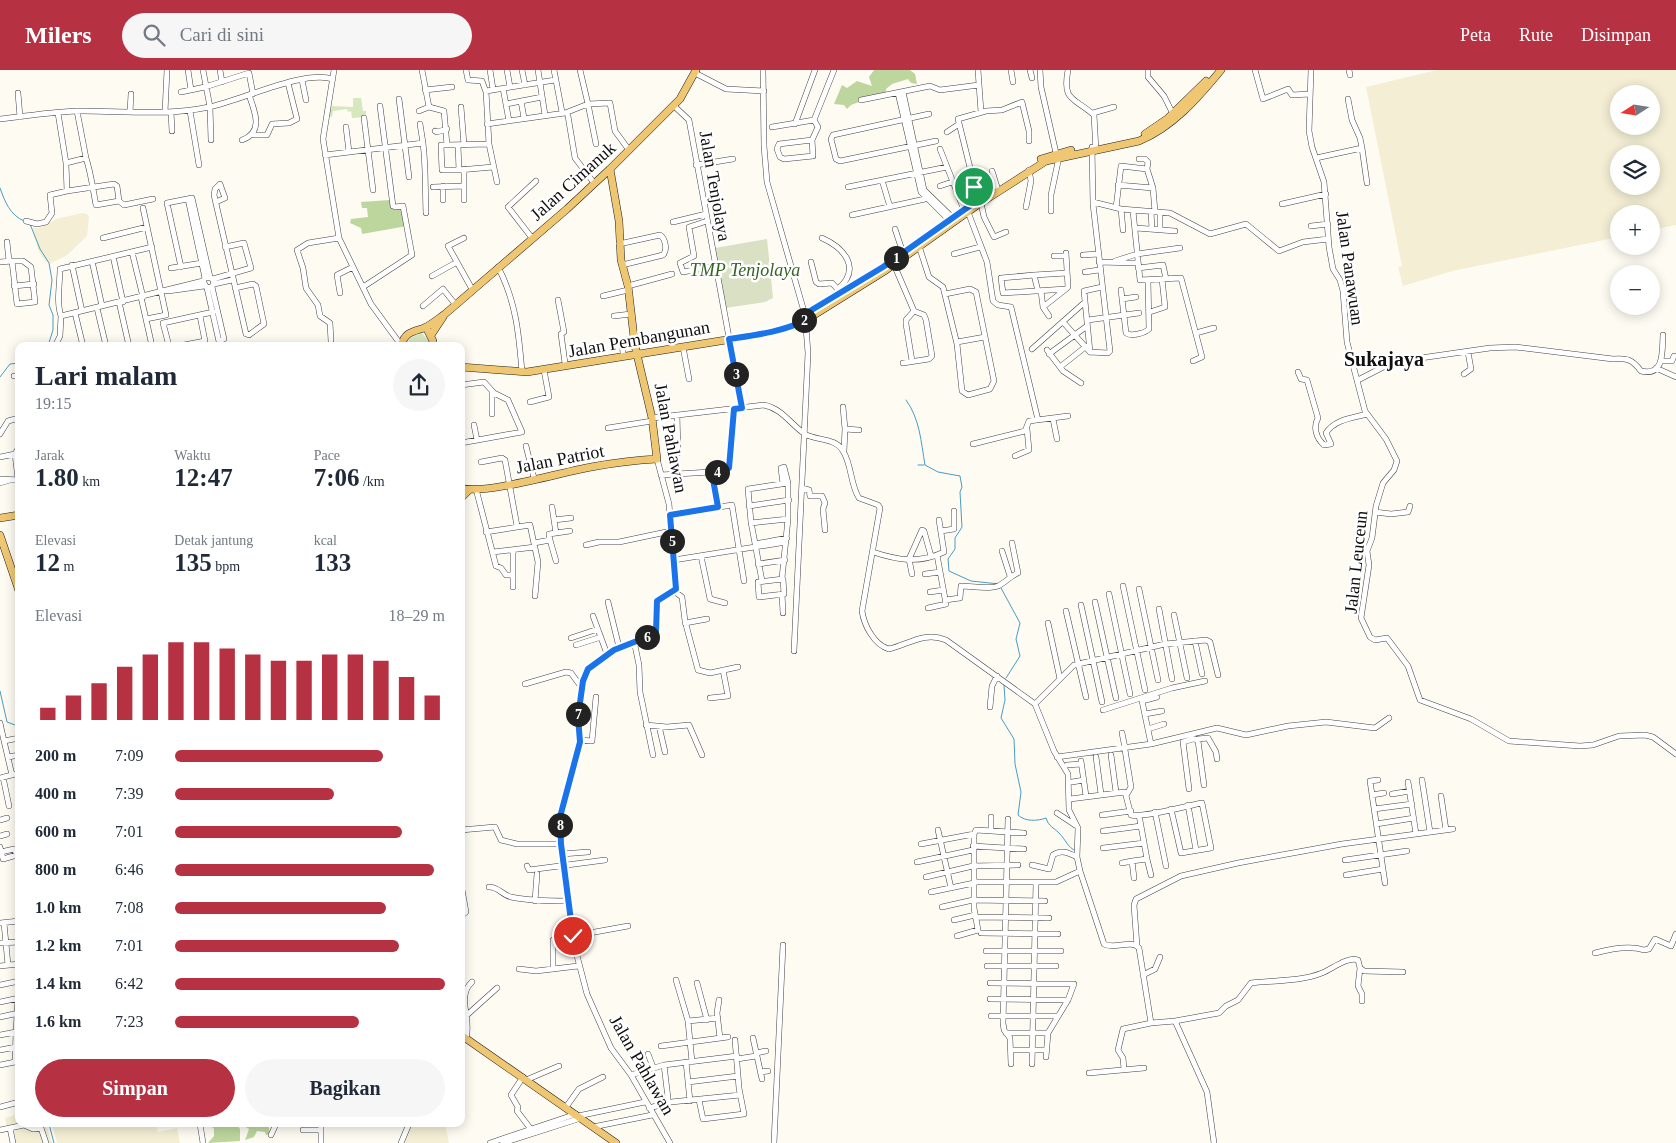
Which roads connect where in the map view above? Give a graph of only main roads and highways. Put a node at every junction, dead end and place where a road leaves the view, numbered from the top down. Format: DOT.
graph roads {
  1 [pos="1216,70"];
  2 [pos="1221,70"];
  3 [pos="696,71"];
  4 [pos="1207,84"];
  5 [pos="1167,122"];
  6 [pos="1057,155"];
  7 [pos="610,169"];
  8 [pos="979,201"];
  9 [pos="952,220"];
  10 [pos="893,263"];
  11 [pos="445,314"];
  12 [pos="805,317"];
  13 [pos="424,328"];
  14 [pos="431,335"];
  15 [pos="729,336"];
  16 [pos="403,342"];
  17 [pos="432,342"];
  18 [pos="636,352"];
  19 [pos="568,364"];
  20 [pos="465,365"];
  21 [pos="522,370"];
  22 [pos="657,458"];
  23 [pos="469,489"];
  24 [pos="15,516"];
  25 [pos="0,518"];
  26 [pos="0,535"];
  27 [pos="15,579"];
  28 [pos="465,1038"];
  29 [pos="616,1143"];
  1 -- 4 [label="main road, Jalan Pembangunan"];
  2 -- 4 [label="main road, Jalan Pembangunan"];
  3 -- 7 [label="main road, Jalan Cimanuk"];
  4 -- 5 [label="main road, Jalan Pembangunan"];
  4 -- 5 [label="main road, Jalan Pembangunan"];
  5 -- 6 [label="main road, Jalan Pembangunan"];
  6 -- 8 [label="main road, Jalan Pembangunan"];
  6 -- 8 [label="main road, Jalan Pembangunan"];
  7 -- 11 [label="main road, Jalan Cimanuk"];
  7 -- 18 [label="main road, Jalan Pahlawan"];
  8 -- 9 [label="main road, Jalan Pembangunan"];
  9 -- 10 [label="main road, Jalan Pembangunan"];
  9 -- 10 [label="main road, Jalan Pembangunan"];
  10 -- 12 [label="main road, Jalan Pembangunan"];
  10 -- 12 [label="main road, Jalan Pembangunan"];
  11 -- 13 [label="main road"];
  11 -- 14 [label="main road"];
  12 -- 15 [label="main road, Jalan Pembangunan"];
  13 -- 14 [label="main road"];
  13 -- 16 [label="main road"];
  14 -- 17 [label="main road"];
  15 -- 18 [label="main road, Jalan Pembangunan"];
  15 -- 18 [label="main road, Jalan Pembangunan"];
  18 -- 19 [label="main road, Jalan Pembangunan"];
  18 -- 22 [label="main road, Jalan Pahlawan"];
  19 -- 21 [label="main road, Jalan Pembangunan"];
  19 -- 21 [label="main road, Jalan Pembangunan"];
  20 -- 21 [label="main road, Jalan Pembangunan"];
  22 -- 23 [label="main road, Jalan Patriot"];
  24 -- 25 [label="main road"];
  26 -- 27 [label="main road"];
  28 -- 29 [label="main road"];
}
